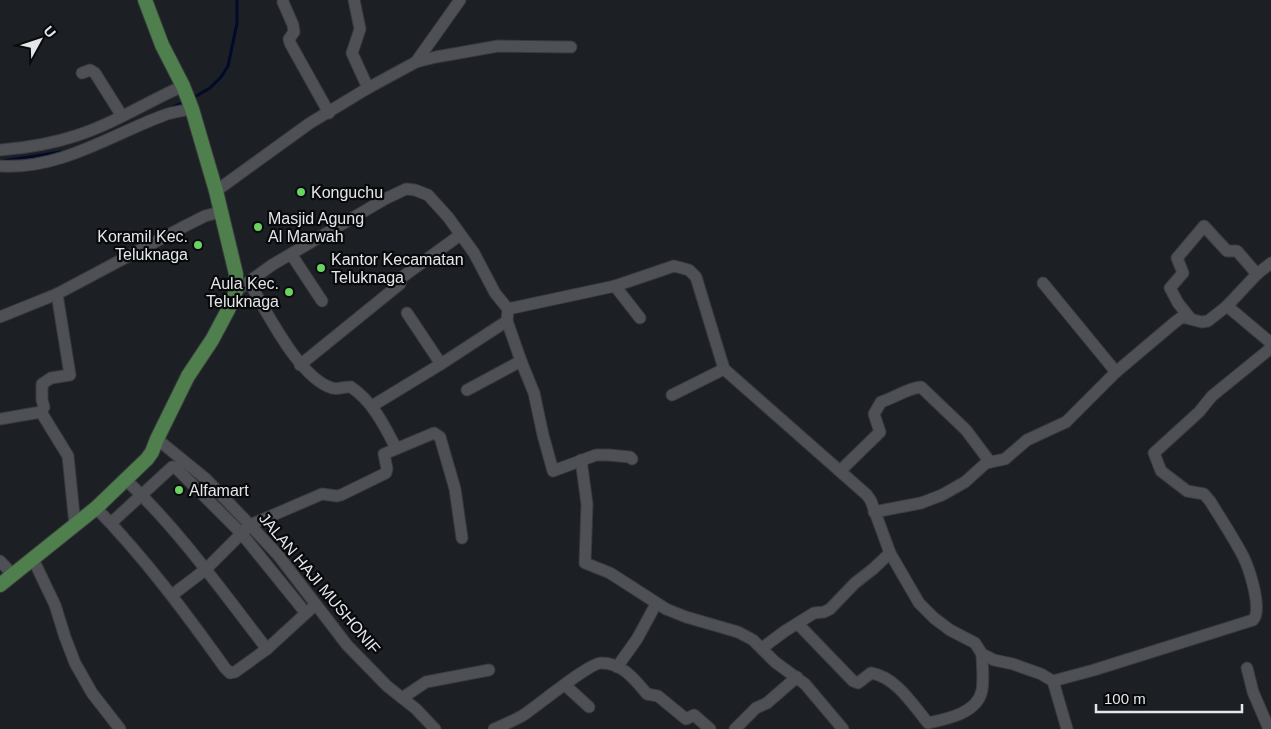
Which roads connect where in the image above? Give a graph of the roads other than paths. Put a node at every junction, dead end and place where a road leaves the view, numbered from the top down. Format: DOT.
graph roads {
  1 [pos="145,0"];
  2 [pos="354,0"];
  3 [pos="460,0"];
  4 [pos="283,2"];
  5 [pos="570,47"];
  6 [pos="416,62"];
  7 [pos="82,73"];
  8 [pos="368,88"];
  9 [pos="188,98"];
  10 [pos="329,113"];
  11 [pos="122,116"];
  12 [pos="0,150"];
  13 [pos="0,166"];
  14 [pos="216,192"];
  15 [pos="220,212"];
  16 [pos="460,235"];
  17 [pos="291,254"];
  18 [pos="1271,264"];
  19 [pos="1257,274"];
  20 [pos="249,282"];
  21 [pos="1043,283"];
  22 [pos="615,286"];
  23 [pos="236,291"];
  24 [pos="57,294"];
  25 [pos="322,301"];
  26 [pos="1227,306"];
  27 [pos="508,309"];
  28 [pos="407,313"];
  29 [pos="0,317"];
  30 [pos="640,318"];
  31 [pos="1190,318"];
  32 [pos="508,321"];
  33 [pos="1271,343"];
  34 [pos="1271,348"];
  35 [pos="521,361"];
  36 [pos="441,364"];
  37 [pos="300,365"];
  38 [pos="724,369"];
  39 [pos="1116,372"];
  40 [pos="467,390"];
  41 [pos="672,395"];
  42 [pos="372,406"];
  43 [pos="41,412"];
  44 [pos="0,419"];
  45 [pos="157,439"];
  46 [pos="396,448"];
  47 [pos="632,459"];
  48 [pos="581,460"];
  49 [pos="990,462"];
  50 [pos="840,471"];
  51 [pos="126,480"];
  52 [pos="142,495"];
  53 [pos="96,508"];
  54 [pos="874,512"];
  55 [pos="111,522"];
  56 [pos="250,524"];
  57 [pos="75,525"];
  58 [pos="241,534"];
  59 [pos="462,538"];
  60 [pos="890,553"];
  61 [pos="33,559"];
  62 [pos="0,561"];
  63 [pos="206,570"];
  64 [pos="13,575"];
  65 [pos="0,586"];
  66 [pos="172,595"];
  67 [pos="656,604"];
  68 [pos="315,605"];
  69 [pos="305,612"];
  70 [pos="798,624"];
  71 [pos="762,648"];
  72 [pos="267,649"];
  73 [pos="982,654"];
  74 [pos="617,667"];
  75 [pos="1247,668"];
  76 [pos="488,670"];
  77 [pos="797,677"];
  78 [pos="1053,681"];
  79 [pos="565,685"];
  80 [pos="402,698"];
  81 [pos="589,708"];
  82 [pos="120,729"];
  83 [pos="435,729"];
  84 [pos="494,729"];
  85 [pos="710,729"];
  86 [pos="735,729"];
  87 [pos="843,729"];
  88 [pos="1067,729"];
  89 [pos="1268,729"];
  1 -- 9 [label="main road"];
  2 -- 8 [label="street"];
  3 -- 6 [label="street"];
  4 -- 10 [label="street"];
  5 -- 6 [label="street"];
  6 -- 8 [label="street"];
  7 -- 11 [label="street"];
  8 -- 10 [label="street"];
  9 -- 11 [label="street"];
  9 -- 13 [label="street"];
  9 -- 14 [label="main road"];
  10 -- 14 [label="street"];
  11 -- 12 [label="street"];
  14 -- 15 [label="main road"];
  15 -- 23 [label="main road"];
  15 -- 24 [label="street"];
  16 -- 17 [label="street"];
  16 -- 27 [label="street"];
  16 -- 37 [label="street"];
  17 -- 20 [label="street"];
  17 -- 25 [label="street"];
  18 -- 19 [label="street"];
  19 -- 26 [label="street"];
  19 -- 31 [label="street"];
  20 -- 23 [label="street"];
  20 -- 37 [label="street"];
  21 -- 39 [label="street"];
  22 -- 27 [label="street"];
  22 -- 30 [label="street"];
  22 -- 38 [label="street"];
  23 -- 45 [label="main road"];
  24 -- 29 [label="street"];
  24 -- 43 [label="street"];
  26 -- 31 [label="street"];
  26 -- 33 [label="street"];
  27 -- 32 [label="street"];
  28 -- 36 [label="street"];
  31 -- 39 [label="street"];
  32 -- 35 [label="street"];
  32 -- 36 [label="street"];
  34 -- 78 [label="street"];
  35 -- 40 [label="street"];
  35 -- 48 [label="street"];
  36 -- 42 [label="street"];
  37 -- 42 [label="street"];
  38 -- 41 [label="street"];
  38 -- 50 [label="street"];
  39 -- 49 [label="street"];
  42 -- 46 [label="street"];
  43 -- 44 [label="street"];
  43 -- 57 [label="street"];
  45 -- 51 [label="main road"];
  45 -- 56 [label="street, JALAN HAJI MUSHONIF"];
  46 -- 56 [label="street"];
  46 -- 59 [label="street"];
  47 -- 48 [label="street"];
  48 -- 67 [label="street"];
  49 -- 50 [label="street"];
  49 -- 54 [label="street"];
  50 -- 54 [label="street"];
  51 -- 52 [label="street"];
  51 -- 53 [label="main road"];
  52 -- 55 [label="street"];
  52 -- 58 [label="street"];
  52 -- 63 [label="street"];
  53 -- 55 [label="street"];
  53 -- 57 [label="main road"];
  54 -- 60 [label="street"];
  55 -- 66 [label="street"];
  56 -- 58 [label="street"];
  56 -- 68 [label="street, JALAN HAJI MUSHONIF"];
  57 -- 61 [label="main road"];
  58 -- 63 [label="street"];
  58 -- 69 [label="street"];
  60 -- 70 [label="street"];
  60 -- 73 [label="street"];
  61 -- 64 [label="main road"];
  61 -- 82 [label="street"];
  62 -- 64 [label="street"];
  63 -- 66 [label="street"];
  63 -- 72 [label="street"];
  64 -- 65 [label="main road"];
  66 -- 72 [label="street"];
  67 -- 71 [label="street"];
  67 -- 74 [label="street"];
  68 -- 69 [label="street"];
  68 -- 80 [label="street, JALAN HAJI MUSHONIF"];
  69 -- 72 [label="street"];
  70 -- 71 [label="street"];
  70 -- 73 [label="street"];
  71 -- 77 [label="street"];
  73 -- 78 [label="street"];
  74 -- 79 [label="street"];
  74 -- 85 [label="street"];
  75 -- 89 [label="street"];
  76 -- 80 [label="street"];
  77 -- 86 [label="street"];
  77 -- 87 [label="street"];
  78 -- 88 [label="street"];
  79 -- 81 [label="street"];
  79 -- 84 [label="street"];
  80 -- 83 [label="street, JALAN HAJI MUSHONIF"];
}
